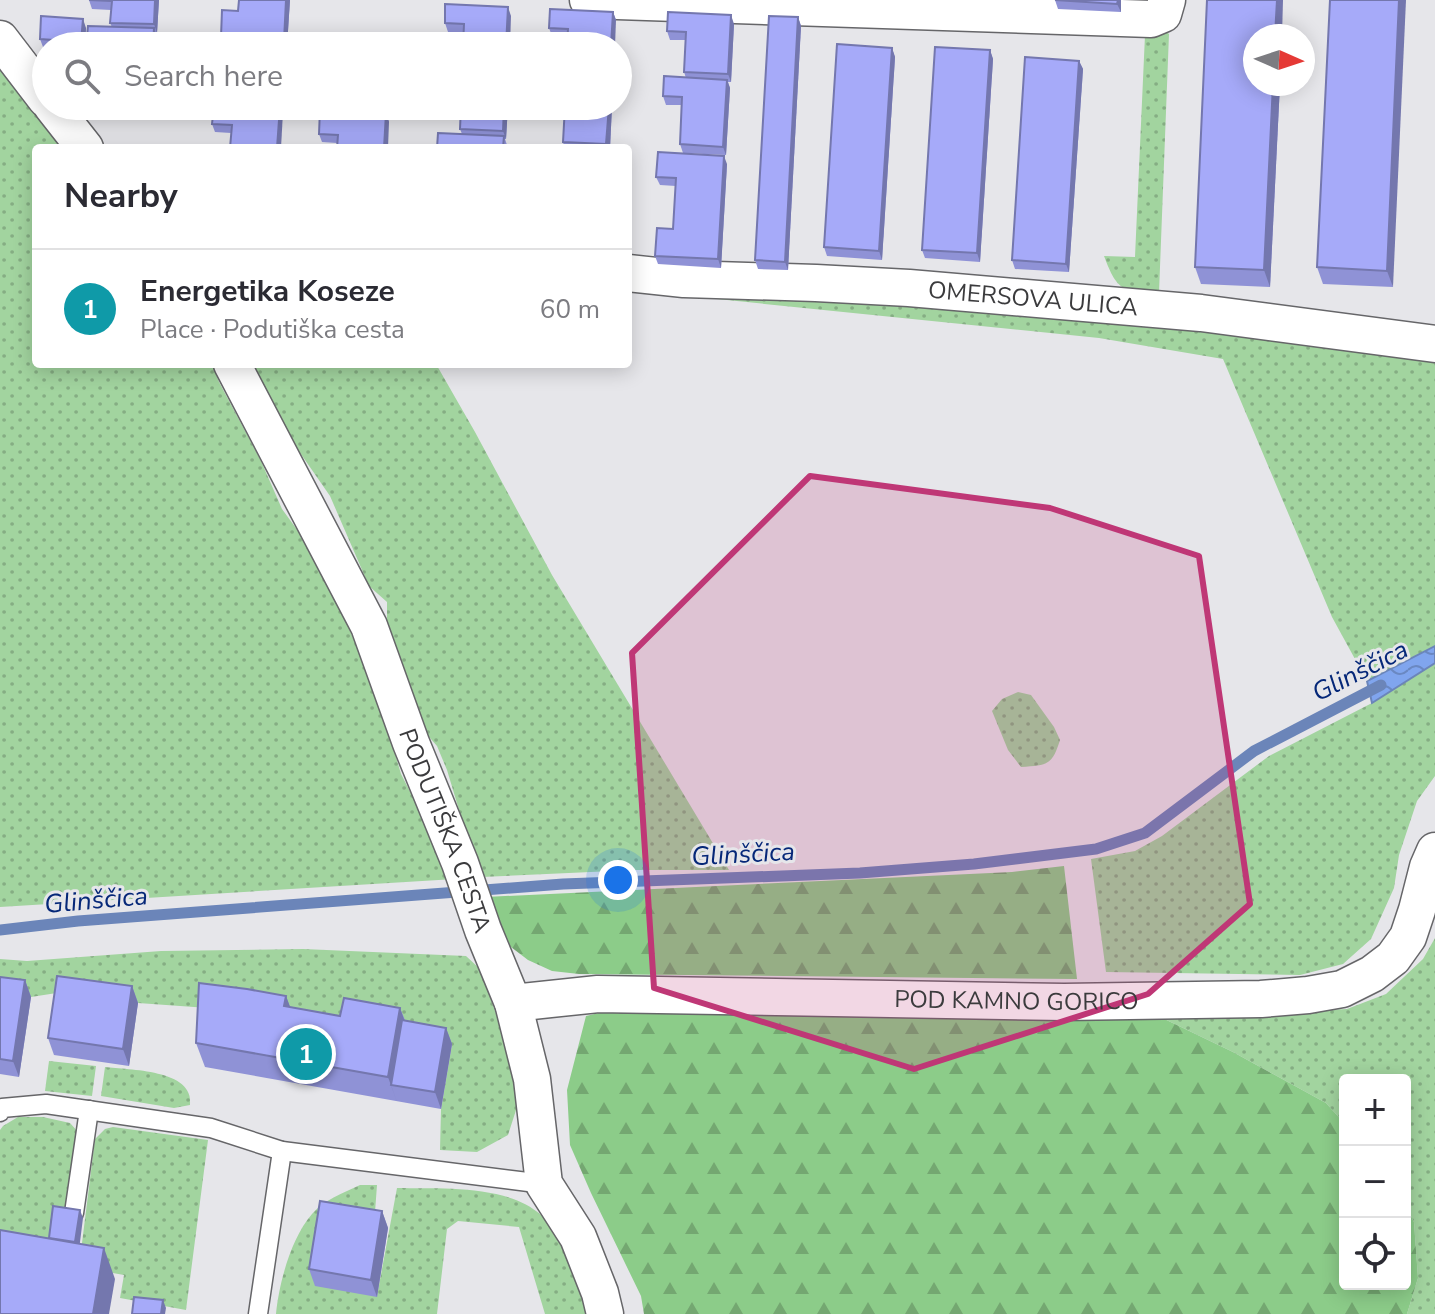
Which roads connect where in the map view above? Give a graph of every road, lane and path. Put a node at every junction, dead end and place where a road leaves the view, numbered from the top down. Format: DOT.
graph roads {
  1 [pos="588,0"];
  2 [pos="1167,0"];
  3 [pos="0,39"];
  4 [pos="32,81"];
  5 [pos="63,120"];
  6 [pos="82,144"];
  7 [pos="632,273"];
  8 [pos="1435,344"];
  9 [pos="234,368"];
  10 [pos="1435,851"];
  11 [pos="513,1003"];
  12 [pos="89,1110"];
  13 [pos="0,1112"];
  14 [pos="282,1151"];
  15 [pos="544,1184"];
  16 [pos="74,1213"];
  17 [pos="258,1314"];
  18 [pos="605,1314"];
  1 -- 2 [label="street"];
  3 -- 4 [label="street"];
  5 -- 6 [label="street"];
  7 -- 8 [label="street, OMERSOVA ULICA"];
  9 -- 11 [label="street, PODUTIŠKA CESTA"];
  10 -- 11 [label="street, POD KAMNO GORICO"];
  11 -- 15 [label="street, PODUTIŠKA CESTA"];
  12 -- 13 [label="lane"];
  12 -- 14 [label="lane"];
  12 -- 16 [label="lane"];
  14 -- 15 [label="lane"];
  14 -- 17 [label="lane"];
  15 -- 18 [label="street, PODUTIŠKA CESTA"];
}
